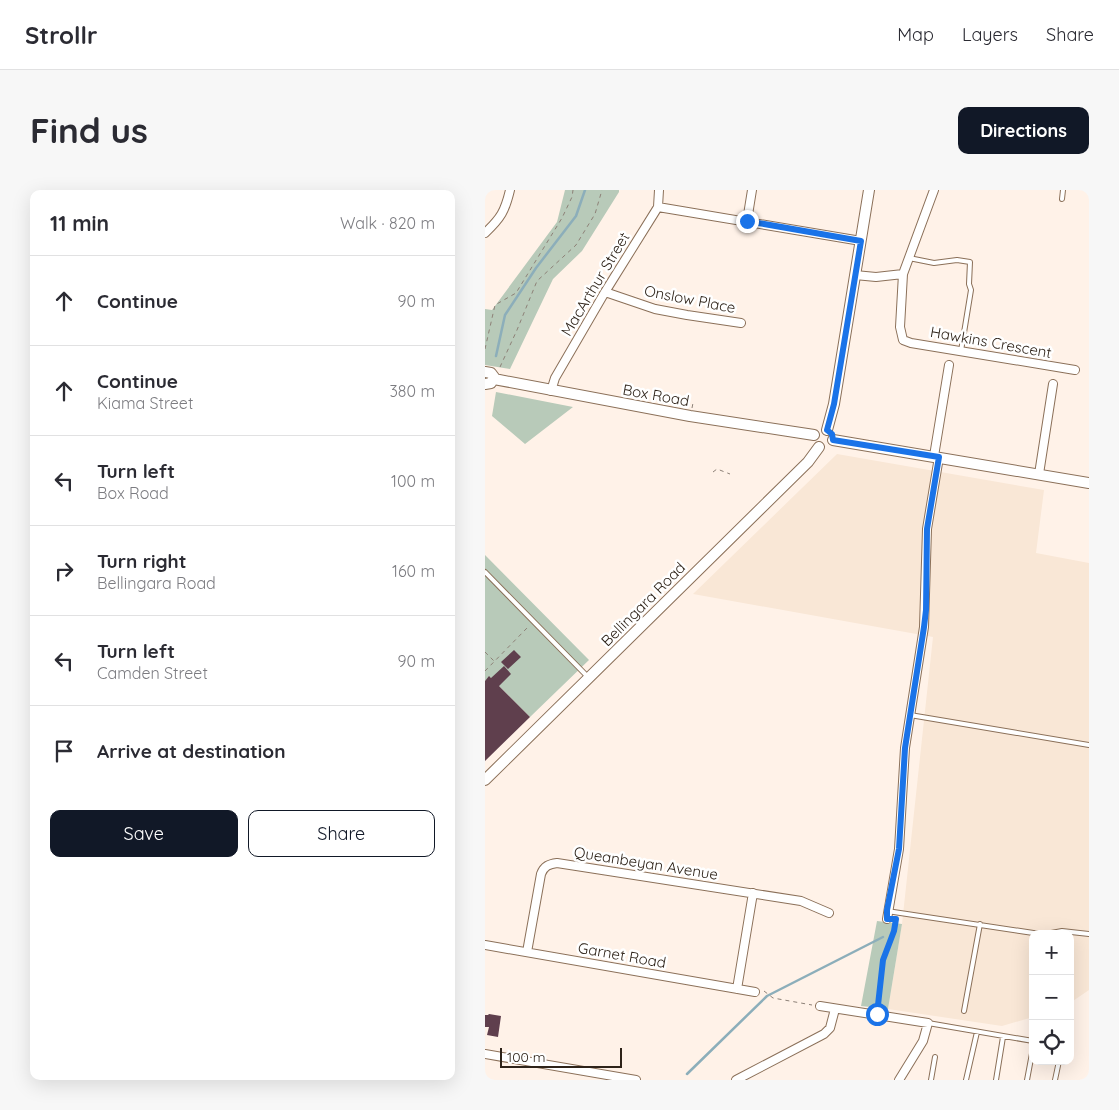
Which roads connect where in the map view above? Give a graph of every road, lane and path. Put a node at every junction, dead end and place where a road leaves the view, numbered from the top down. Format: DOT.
graph roads {
  1 [pos="510,190"];
  2 [pos="573,190"];
  3 [pos="603,190"];
  4 [pos="659,190"];
  5 [pos="752,190"];
  6 [pos="869,190"];
  7 [pos="934,190"];
  8 [pos="1063,190"];
  9 [pos="1062,199"];
  10 [pos="658,207"];
  11 [pos="747,221"];
  12 [pos="485,233"];
  13 [pos="861,241"];
  14 [pos="909,258"];
  15 [pos="903,274"];
  16 [pos="855,275"];
  17 [pos="605,292"];
  18 [pos="741,323"];
  19 [pos="485,349"];
  20 [pos="961,351"];
  21 [pos="949,365"];
  22 [pos="1075,370"];
  23 [pos="485,372"];
  24 [pos="491,381"];
  25 [pos="1053,384"];
  26 [pos="551,391"];
  27 [pos="827,430"];
  28 [pos="814,436"];
  29 [pos="833,440"];
  30 [pos="819,448"];
  31 [pos="937,457"];
  32 [pos="713,472"];
  33 [pos="730,474"];
  34 [pos="1039,474"];
  35 [pos="1089,483"];
  36 [pos="485,572"];
  37 [pos="533,622"];
  38 [pos="485,652"];
  39 [pos="495,661"];
  40 [pos="485,671"];
  41 [pos="589,679"];
  42 [pos="910,715"];
  43 [pos="1089,745"];
  44 [pos="485,780"];
  45 [pos="753,894"];
  46 [pos="829,913"];
  47 [pos="887,915"];
  48 [pos="980,924"];
  49 [pos="1029,932"];
  50 [pos="1074,932"];
  51 [pos="1089,934"];
  52 [pos="485,945"];
  53 [pos="527,952"];
  54 [pos="737,989"];
  55 [pos="758,990"];
  56 [pos="820,1006"];
  57 [pos="835,1009"];
  58 [pos="964,1011"];
  59 [pos="877,1014"];
  60 [pos="928,1024"];
  61 [pos="977,1032"];
  62 [pos="1003,1037"];
  63 [pos="1029,1040"];
  64 [pos="485,1054"];
  65 [pos="935,1058"];
  66 [pos="1030,1065"];
  67 [pos="1058,1065"];
  68 [pos="578,1070"];
  69 [pos="577,1080"];
  70 [pos="636,1080"];
  71 [pos="736,1080"];
  72 [pos="899,1080"];
  73 [pos="931,1080"];
  74 [pos="966,1080"];
  75 [pos="996,1080"];
  76 [pos="1027,1080"];
  77 [pos="1055,1080"];
  1 -- 12 [label="street"];
  2 -- 19 [label="path"];
  3 -- 24 [label="path"];
  4 -- 10 [label="street, MacArthur Street"];
  5 -- 11 [label="street"];
  6 -- 13 [label="street"];
  7 -- 14 [label="street"];
  8 -- 9 [label="lane"];
  10 -- 11 [label="street"];
  10 -- 17 [label="street, MacArthur Street"];
  11 -- 13 [label="street"];
  13 -- 16 [label="street"];
  14 -- 15 [label="street"];
  14 -- 20 [label="lane"];
  15 -- 16 [label="street"];
  15 -- 20 [label="street, Hawkins Crescent"];
  16 -- 27 [label="street"];
  17 -- 18 [label="street, Onslow Place"];
  17 -- 26 [label="street, MacArthur Street"];
  20 -- 22 [label="street, Hawkins Crescent"];
  21 -- 31 [label="street"];
  23 -- 24 [label="street"];
  24 -- 26 [label="street, Box Road"];
  25 -- 34 [label="street"];
  26 -- 28 [label="street, Box Road"];
  27 -- 28 [label="street"];
  27 -- 29 [label="street"];
  28 -- 30 [label="street"];
  29 -- 30 [label="street"];
  29 -- 31 [label="street"];
  30 -- 41 [label="street, Bellingara Road"];
  31 -- 34 [label="street"];
  31 -- 42 [label="street"];
  32 -- 33 [label="path"];
  34 -- 35 [label="street"];
  36 -- 37 [label="lane"];
  37 -- 39 [label="path"];
  37 -- 41 [label="lane"];
  38 -- 39 [label="path"];
  39 -- 40 [label="path"];
  41 -- 44 [label="street, Bellingara Road"];
  42 -- 43 [label="lane"];
  42 -- 47 [label="street"];
  45 -- 46 [label="street, Queanbeyan Avenue"];
  45 -- 53 [label="street, Queanbeyan Avenue"];
  45 -- 54 [label="street"];
  47 -- 48 [label="lane"];
  47 -- 59 [label="path"];
  48 -- 49 [label="lane"];
  48 -- 58 [label="lane"];
  50 -- 51 [label="lane"];
  52 -- 53 [label="street, Garnet Road"];
  53 -- 54 [label="street, Garnet Road"];
  54 -- 55 [label="street, Garnet Road"];
  55 -- 56 [label="path"];
  56 -- 57 [label="street"];
  57 -- 59 [label="street"];
  57 -- 71 [label="street"];
  59 -- 60 [label="street"];
  60 -- 61 [label="lane"];
  60 -- 72 [label="street"];
  61 -- 62 [label="lane"];
  61 -- 74 [label="lane"];
  62 -- 63 [label="lane"];
  62 -- 75 [label="lane"];
  64 -- 68 [label="street"];
  65 -- 73 [label="lane"];
  66 -- 76 [label="lane"];
  67 -- 77 [label="lane"];
  68 -- 69 [label="street"];
  68 -- 70 [label="street"];
}
